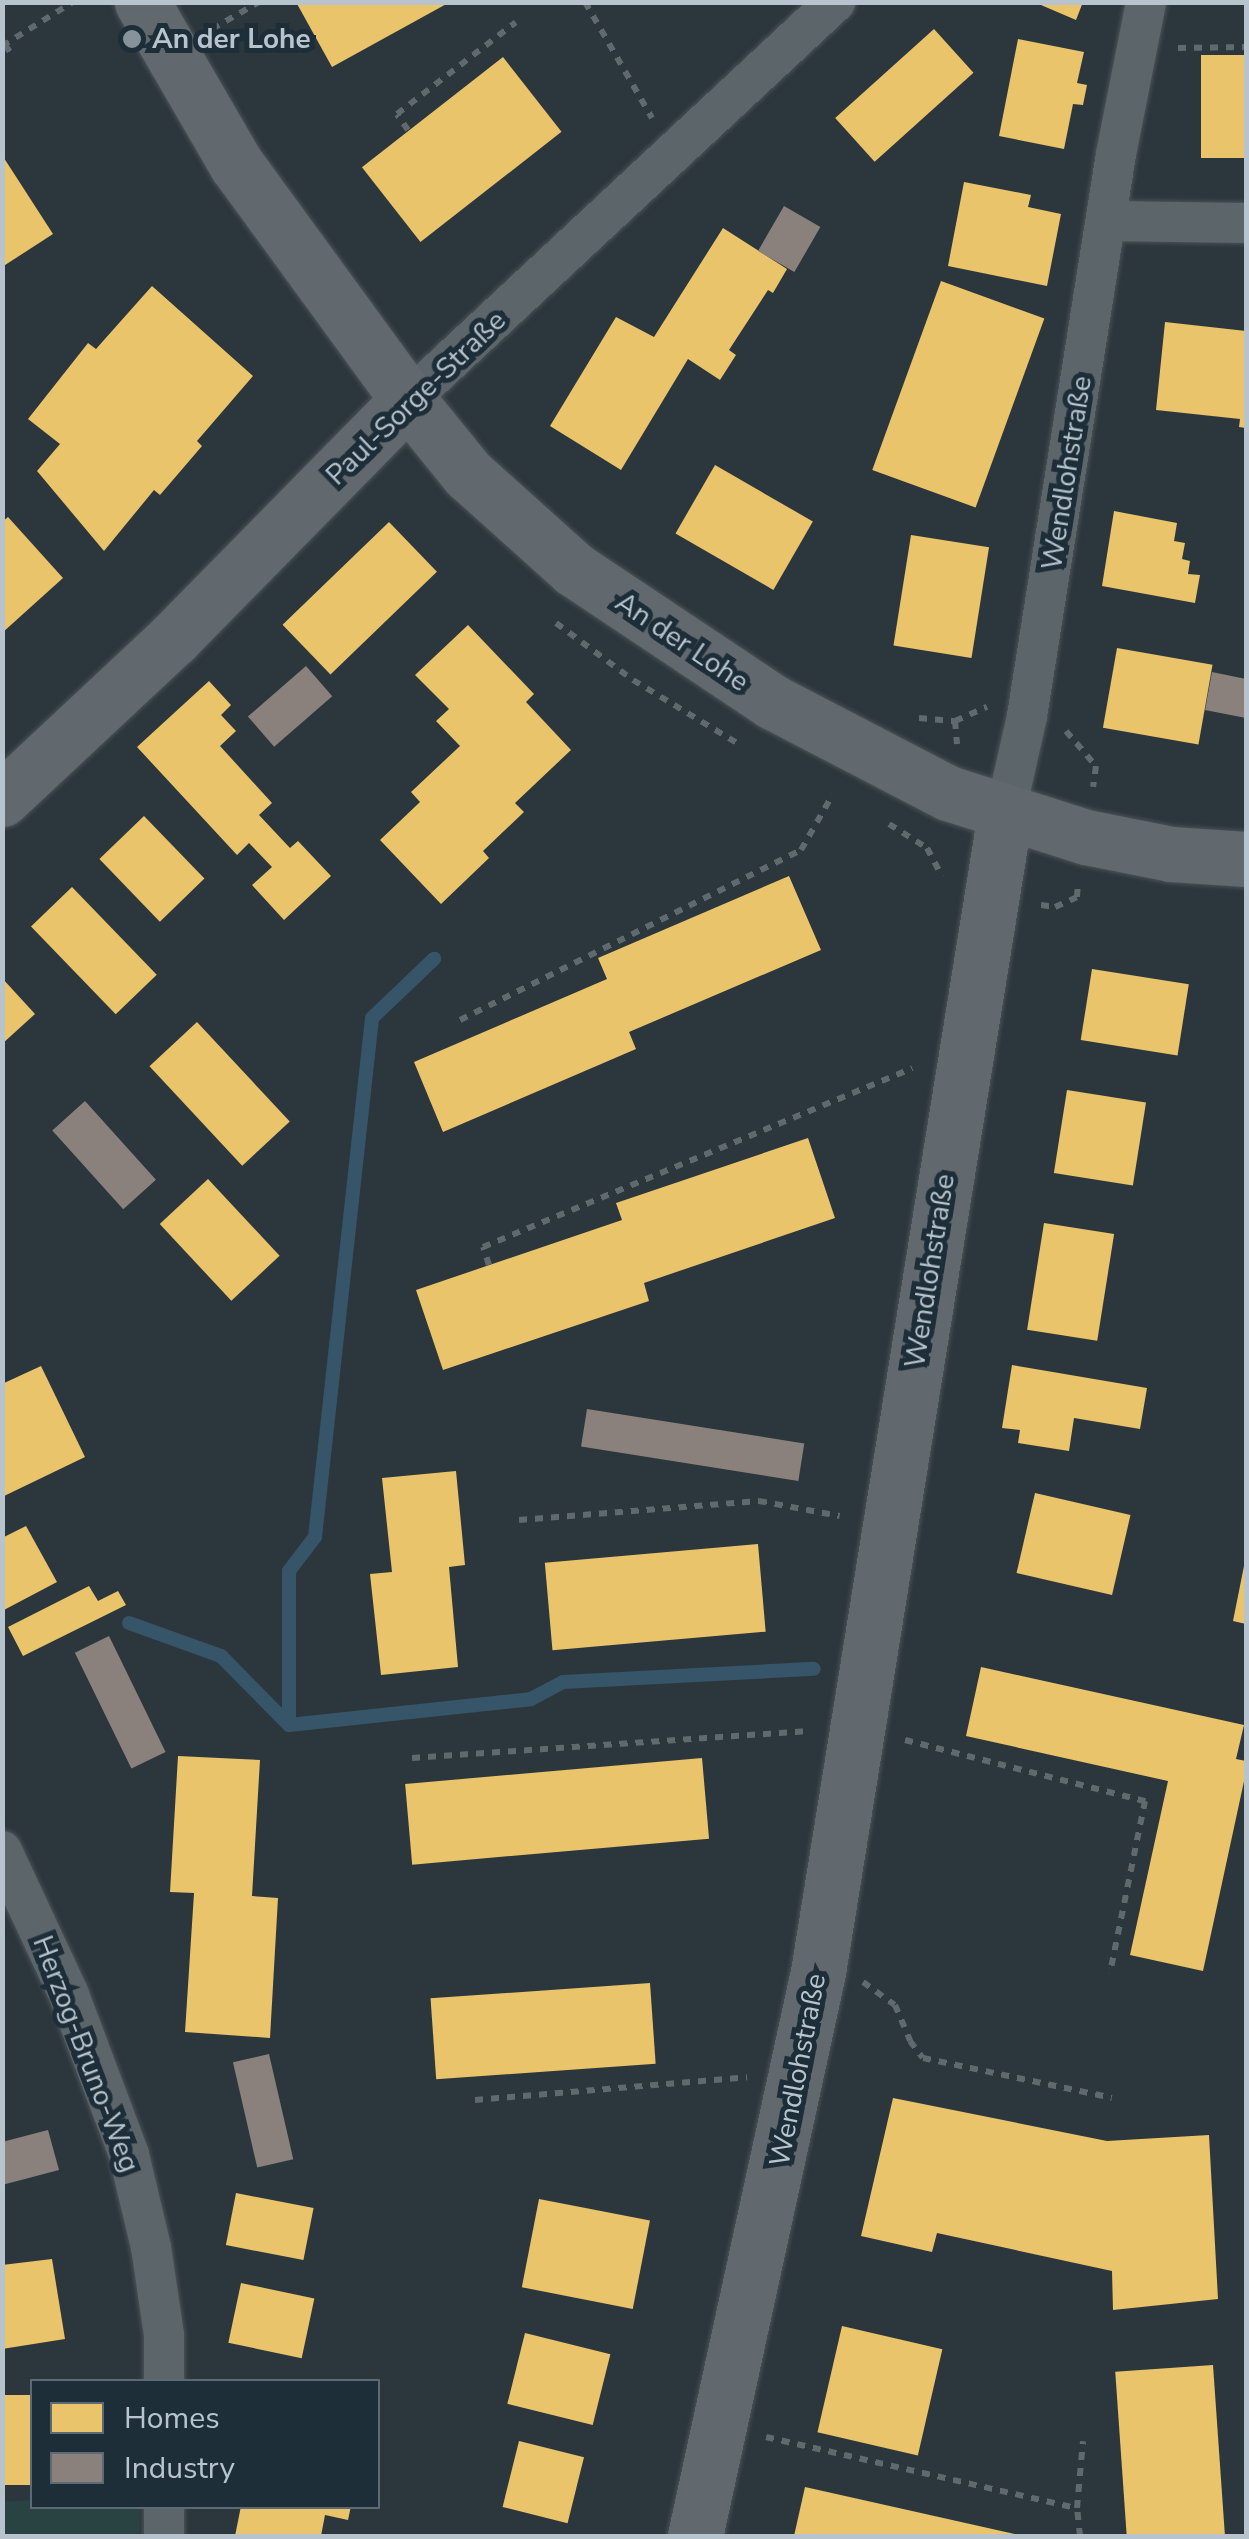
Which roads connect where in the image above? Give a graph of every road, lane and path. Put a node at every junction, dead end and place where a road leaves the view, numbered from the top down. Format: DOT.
graph roads {
  1 [pos="74,2"];
  2 [pos="142,2"];
  3 [pos="585,2"];
  4 [pos="835,2"];
  5 [pos="1146,2"];
  6 [pos="516,22"];
  7 [pos="4,46"];
  8 [pos="1246,47"];
  9 [pos="1136,48"];
  10 [pos="13,56"];
  11 [pos="408,130"];
  12 [pos="673,154"];
  13 [pos="1108,222"];
  14 [pos="1246,223"];
  15 [pos="408,400"];
  16 [pos="913,716"];
  17 [pos="955,721"];
  18 [pos="833,794"];
  19 [pos="2,799"];
  20 [pos="1006,814"];
  21 [pos="1246,859"];
  22 [pos="460,1020"];
  23 [pos="967,1045"];
  24 [pos="488,1265"];
  25 [pos="518,1520"];
  26 [pos="888,1525"];
  27 [pos="854,1727"];
  28 [pos="412,1758"];
  29 [pos="2,1851"];
  30 [pos="818,1972"];
  31 [pos="1110,1973"];
  32 [pos="800,2072"];
  33 [pos="1112,2098"];
  34 [pos="475,2100"];
  35 [pos="164,2379"];
  36 [pos="720,2426"];
  37 [pos="1084,2440"];
  38 [pos="1077,2508"];
  39 [pos="164,2509"];
  40 [pos="164,2536"];
  41 [pos="695,2536"];
  42 [pos="1080,2536"];
  1 -- 7 [label="path"];
  2 -- 15 [label="street, An der Lohe"];
  3 -- 12 [label="path"];
  4 -- 12 [label="street, Paul-Sorge-Straße"];
  5 -- 9 [label="street, Wendlohstraße"];
  6 -- 11 [label="path"];
  7 -- 10 [label="path"];
  8 -- 9 [label="path"];
  9 -- 13 [label="street, Wendlohstraße"];
  12 -- 15 [label="street, Paul-Sorge-Straße"];
  13 -- 14 [label="street"];
  13 -- 20 [label="street, Wendlohstraße"];
  15 -- 19 [label="street, Paul-Sorge-Straße"];
  15 -- 20 [label="street, An der Lohe"];
  16 -- 17 [label="path"];
  18 -- 22 [label="path"];
  20 -- 21 [label="street, An der Lohe"];
  20 -- 23 [label="street, Wendlohstraße"];
  23 -- 24 [label="path"];
  23 -- 26 [label="street, Wendlohstraße"];
  25 -- 26 [label="path"];
  26 -- 27 [label="street, Wendlohstraße"];
  27 -- 28 [label="path"];
  27 -- 30 [label="street, Wendlohstraße"];
  27 -- 31 [label="path"];
  29 -- 35 [label="street, Herzog-Bruno-Weg"];
  30 -- 32 [label="street, Wendlohstraße"];
  30 -- 33 [label="path"];
  32 -- 34 [label="path"];
  32 -- 36 [label="street, Wendlohstraße"];
  36 -- 38 [label="path"];
  36 -- 41 [label="street, Wendlohstraße"];
  37 -- 38 [label="path"];
  38 -- 42 [label="path"];
  39 -- 40 [label="street"];
}
